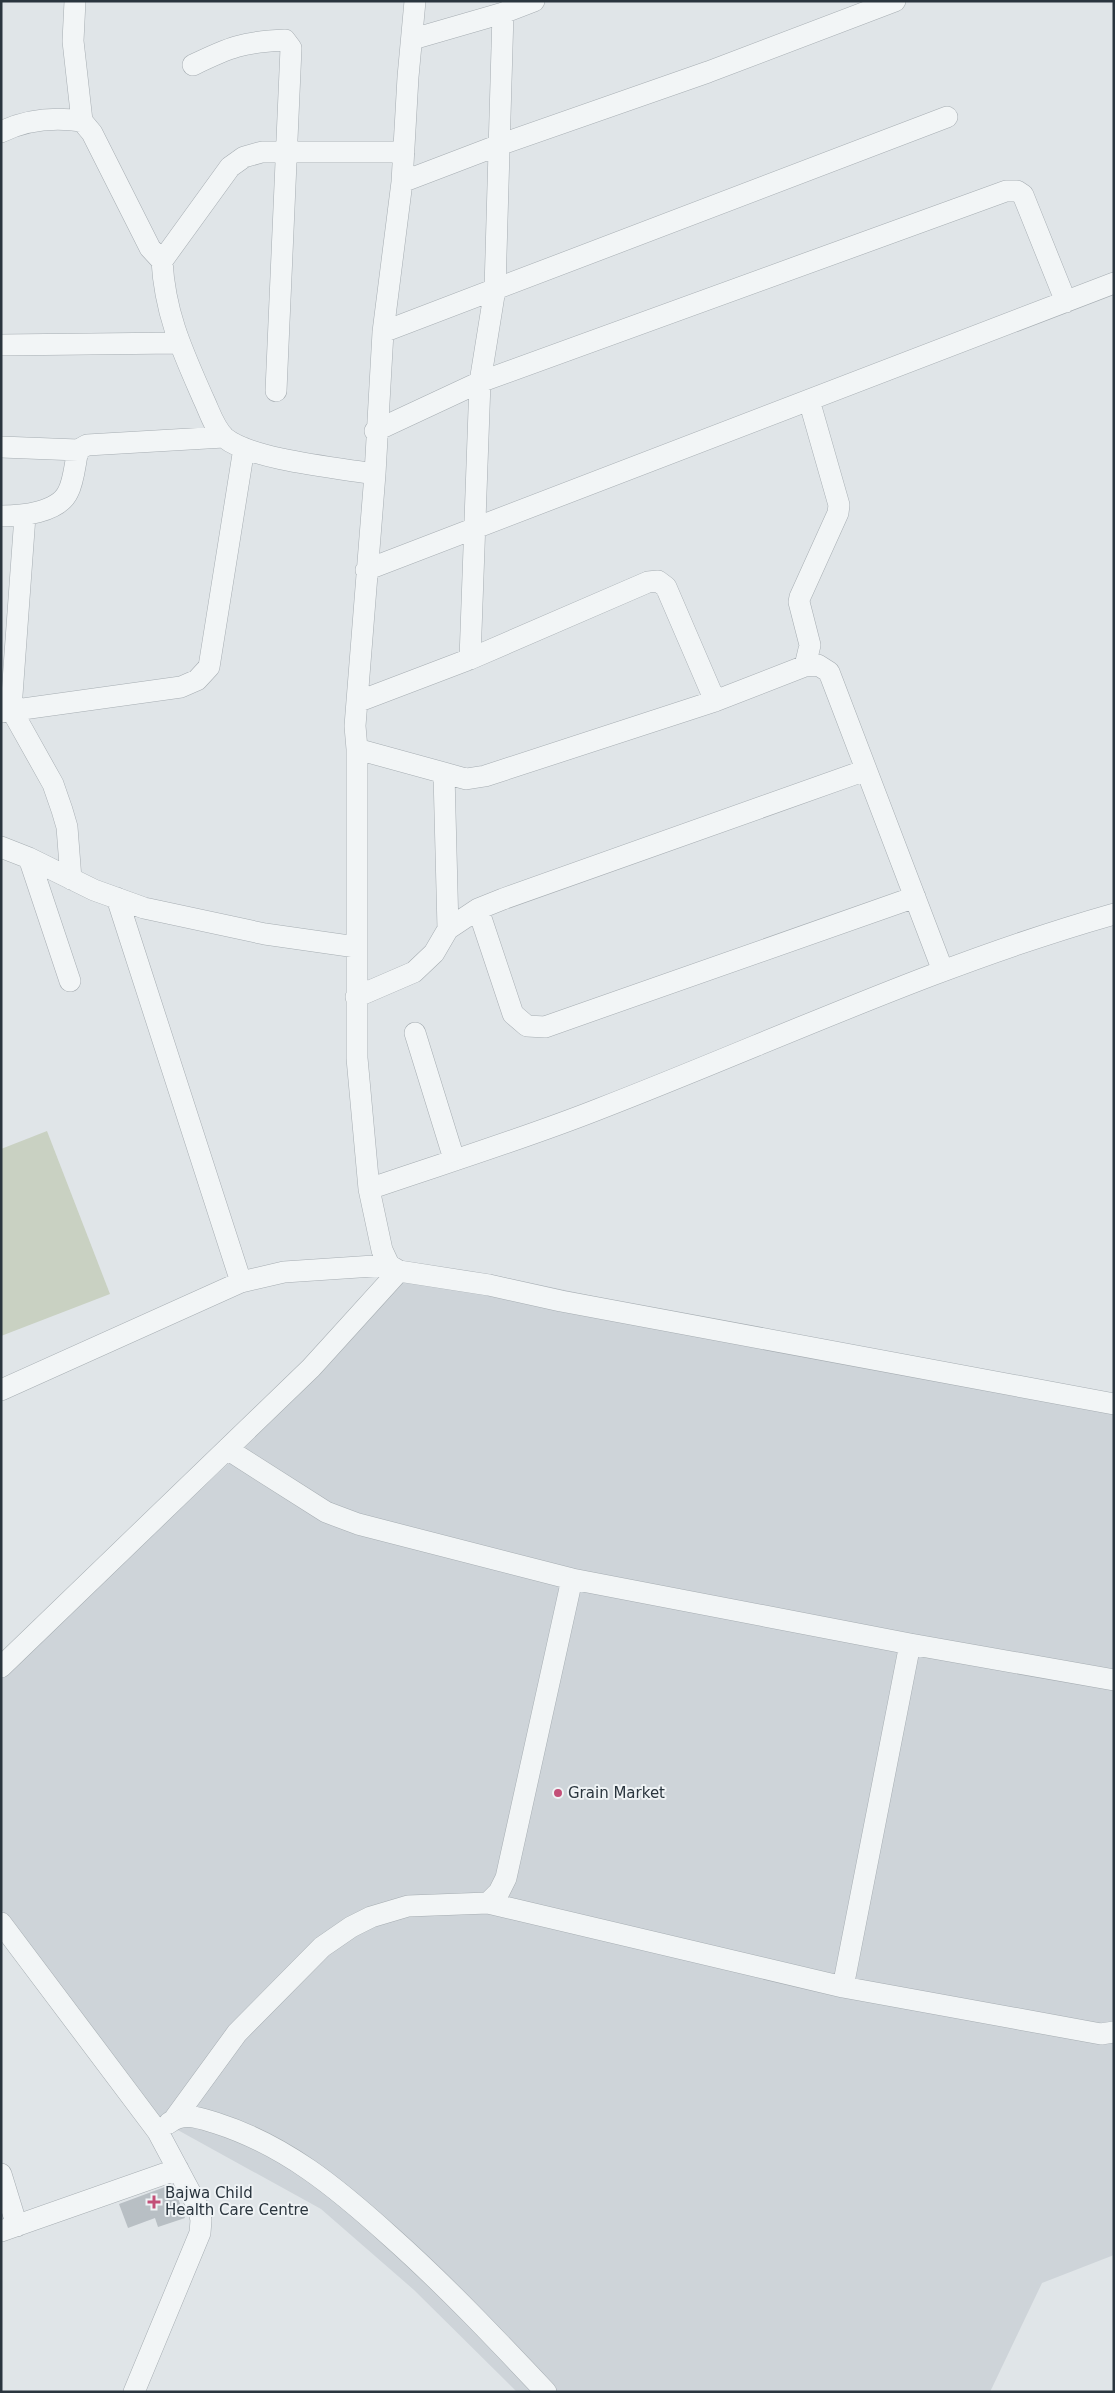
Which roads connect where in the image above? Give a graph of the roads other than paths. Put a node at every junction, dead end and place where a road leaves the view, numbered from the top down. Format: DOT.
graph roads {
  1 [pos="75,1"];
  2 [pos="415,1"];
  3 [pos="534,1"];
  4 [pos="894,1"];
  5 [pos="503,13"];
  6 [pos="413,39"];
  7 [pos="193,65"];
  8 [pos="947,117"];
  9 [pos="82,121"];
  10 [pos="1,132"];
  11 [pos="499,145"];
  12 [pos="404,152"];
  13 [pos="286,154"];
  14 [pos="402,182"];
  15 [pos="162,261"];
  16 [pos="1114,283"];
  17 [pos="495,289"];
  18 [pos="1066,302"];
  19 [pos="382,332"];
  20 [pos="178,343"];
  21 [pos="1,344"];
  22 [pos="480,382"];
  23 [pos="276,391"];
  24 [pos="809,400"];
  25 [pos="376,430"];
  26 [pos="224,437"];
  27 [pos="1,447"];
  28 [pos="244,448"];
  29 [pos="78,450"];
  30 [pos="375,474"];
  31 [pos="1,516"];
  32 [pos="25,516"];
  33 [pos="476,528"];
  34 [pos="366,570"];
  35 [pos="470,659"];
  36 [pos="805,666"];
  37 [pos="715,701"];
  38 [pos="356,702"];
  39 [pos="6,711"];
  40 [pos="357,749"];
  41 [pos="866,770"];
  42 [pos="444,774"];
  43 [pos="1,847"];
  44 [pos="29,858"];
  45 [pos="71,879"];
  46 [pos="915,897"];
  47 [pos="117,898"];
  48 [pos="478,909"];
  49 [pos="1114,914"];
  50 [pos="448,929"];
  51 [pos="356,947"];
  52 [pos="943,971"];
  53 [pos="70,981"];
  54 [pos="356,997"];
  55 [pos="415,1033"];
  56 [pos="454,1160"];
  57 [pos="369,1189"];
  58 [pos="394,1268"];
  59 [pos="241,1282"];
  60 [pos="1,1390"];
  61 [pos="1114,1404"];
  62 [pos="227,1449"];
  63 [pos="572,1580"];
  64 [pos="910,1644"];
  65 [pos="1,1667"];
  66 [pos="1114,1680"];
  67 [pos="488,1903"];
  68 [pos="1,1923"];
  69 [pos="843,1986"];
  70 [pos="1114,2032"];
  71 [pos="175,2118"];
  72 [pos="158,2132"];
  73 [pos="178,2169"];
  74 [pos="1,2174"];
  75 [pos="9,2229"];
  76 [pos="134,2392"];
  77 [pos="546,2392"];
  1 -- 9 [label="street"];
  2 -- 6 [label="street"];
  3 -- 5 [label="street"];
  4 -- 11 [label="street"];
  5 -- 6 [label="street"];
  5 -- 11 [label="street"];
  6 -- 12 [label="street"];
  7 -- 13 [label="street"];
  8 -- 17 [label="street"];
  9 -- 10 [label="street"];
  9 -- 15 [label="street"];
  11 -- 14 [label="street"];
  11 -- 17 [label="street"];
  12 -- 13 [label="street"];
  12 -- 14 [label="street"];
  13 -- 15 [label="street"];
  13 -- 23 [label="street"];
  14 -- 19 [label="street"];
  15 -- 20 [label="street"];
  16 -- 18 [label="street"];
  17 -- 19 [label="street"];
  17 -- 22 [label="street"];
  18 -- 22 [label="street"];
  18 -- 24 [label="street"];
  19 -- 25 [label="street"];
  20 -- 21 [label="street"];
  20 -- 26 [label="street"];
  22 -- 25 [label="street"];
  22 -- 33 [label="street"];
  24 -- 33 [label="street"];
  24 -- 36 [label="street"];
  25 -- 30 [label="street"];
  26 -- 28 [label="street"];
  26 -- 29 [label="street"];
  27 -- 29 [label="street"];
  28 -- 30 [label="street"];
  28 -- 39 [label="street"];
  29 -- 32 [label="street"];
  30 -- 34 [label="street"];
  31 -- 32 [label="street"];
  32 -- 39 [label="street"];
  33 -- 34 [label="street"];
  33 -- 35 [label="street"];
  34 -- 38 [label="street"];
  35 -- 37 [label="street"];
  35 -- 38 [label="street"];
  36 -- 37 [label="street"];
  36 -- 41 [label="street"];
  37 -- 42 [label="street"];
  38 -- 40 [label="street"];
  39 -- 45 [label="street"];
  40 -- 42 [label="street"];
  40 -- 51 [label="street"];
  41 -- 46 [label="street"];
  41 -- 48 [label="street"];
  42 -- 50 [label="street"];
  43 -- 44 [label="street"];
  44 -- 45 [label="street"];
  44 -- 53 [label="street"];
  45 -- 47 [label="street"];
  46 -- 48 [label="street"];
  46 -- 52 [label="street"];
  47 -- 51 [label="street"];
  47 -- 59 [label="street"];
  48 -- 50 [label="street"];
  49 -- 52 [label="street"];
  50 -- 54 [label="street"];
  51 -- 54 [label="street"];
  52 -- 56 [label="street"];
  54 -- 57 [label="street"];
  55 -- 56 [label="street"];
  56 -- 57 [label="street"];
  57 -- 58 [label="street"];
  58 -- 59 [label="street"];
  58 -- 61 [label="street"];
  58 -- 62 [label="street"];
  59 -- 60 [label="street"];
  62 -- 63 [label="street"];
  62 -- 65 [label="street"];
  63 -- 64 [label="street"];
  63 -- 67 [label="street"];
  64 -- 66 [label="street"];
  64 -- 69 [label="street"];
  67 -- 69 [label="street"];
  67 -- 71 [label="street"];
  68 -- 72 [label="street"];
  69 -- 70 [label="street"];
  71 -- 72 [label="street"];
  71 -- 77 [label="street"];
  72 -- 73 [label="street"];
  73 -- 75 [label="street"];
  73 -- 76 [label="street"];
  74 -- 75 [label="street"];
}
